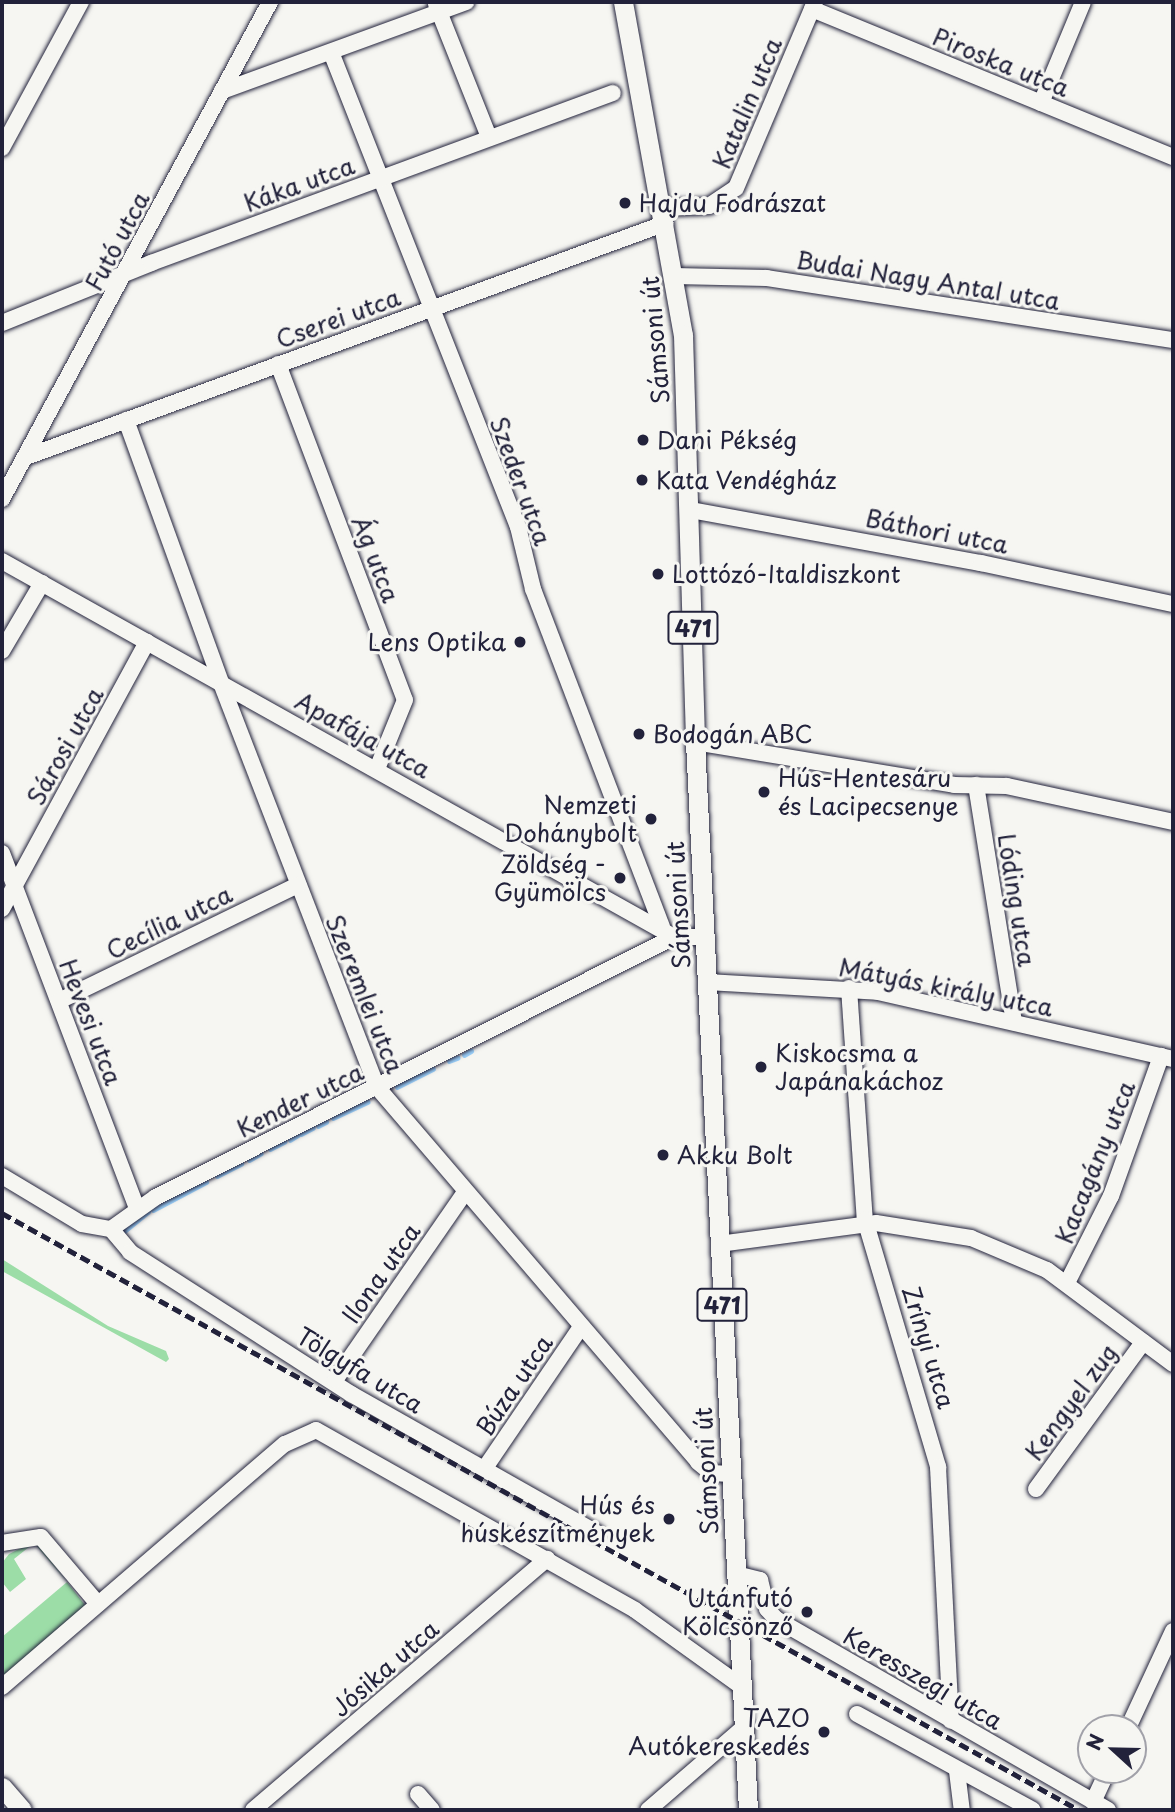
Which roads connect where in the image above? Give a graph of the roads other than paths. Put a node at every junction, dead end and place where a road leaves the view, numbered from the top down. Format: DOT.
graph roads {
  1 [pos="81,2"];
  2 [pos="270,2"];
  3 [pos="466,2"];
  4 [pos="623,2"];
  5 [pos="1083,2"];
  6 [pos="813,5"];
  7 [pos="437,7"];
  8 [pos="331,52"];
  9 [pos="222,91"];
  10 [pos="613,93"];
  11 [pos="1041,103"];
  12 [pos="489,137"];
  13 [pos="2,148"];
  14 [pos="1173,157"];
  15 [pos="381,178"];
  16 [pos="665,216"];
  17 [pos="124,275"];
  18 [pos="674,275"];
  19 [pos="432,308"];
  20 [pos="2,323"];
  21 [pos="1173,340"];
  22 [pos="278,364"];
  23 [pos="125,420"];
  24 [pos="26,457"];
  25 [pos="2,499"];
  26 [pos="691,510"];
  27 [pos="2,561"];
  28 [pos="42,583"];
  29 [pos="1173,604"];
  30 [pos="147,642"];
  31 [pos="2,651"];
  32 [pos="220,683"];
  33 [pos="695,742"];
  34 [pos="377,769"];
  35 [pos="976,785"];
  36 [pos="1173,822"];
  37 [pos="2,853"];
  38 [pos="15,885"];
  39 [pos="298,885"];
  40 [pos="2,909"];
  41 [pos="668,932"];
  42 [pos="704,937"];
  43 [pos="706,982"];
  44 [pos="849,988"];
  45 [pos="59,1001"];
  46 [pos="1014,1022"];
  47 [pos="1167,1057"];
  48 [pos="377,1087"];
  49 [pos="2,1176"];
  50 [pos="465,1192"];
  51 [pos="137,1208"];
  52 [pos="866,1224"];
  53 [pos="105,1230"];
  54 [pos="719,1244"];
  55 [pos="1067,1283"];
  56 [pos="581,1328"];
  57 [pos="1143,1342"];
  58 [pos="1173,1364"];
  59 [pos="335,1380"];
  60 [pos="485,1468"];
  61 [pos="731,1474"];
  62 [pos="1036,1489"];
  63 [pos="597,1533"];
  64 [pos="18,1540"];
  65 [pos="2,1543"];
  66 [pos="2,1555"];
  67 [pos="547,1559"];
  68 [pos="736,1574"];
  69 [pos="98,1604"];
  70 [pos="1173,1631"];
  71 [pos="2,1687"];
  72 [pos="742,1687"];
  73 [pos="857,1714"];
  74 [pos="1134,1714"];
  75 [pos="951,1721"];
  76 [pos="744,1727"];
  77 [pos="957,1771"];
  78 [pos="1101,1784"];
  79 [pos="2,1787"];
  80 [pos="418,1794"];
  81 [pos="1093,1802"];
  82 [pos="22,1810"];
  83 [pos="253,1810"];
  84 [pos="432,1810"];
  85 [pos="648,1810"];
  86 [pos="748,1810"];
  87 [pos="962,1810"];
  88 [pos="1033,1810"];
  89 [pos="1108,1810"];
  1 -- 13 [label="street"];
  2 -- 9 [label="street, Futó utca"];
  3 -- 7 [label="street"];
  4 -- 16 [label="main road, Sámsoni út / 471"];
  5 -- 11 [label="street"];
  6 -- 11 [label="street, Piroska utca"];
  6 -- 16 [label="street, Katalin utca"];
  7 -- 8 [label="street"];
  7 -- 12 [label="street"];
  8 -- 9 [label="street"];
  8 -- 15 [label="street, Szeder utca"];
  9 -- 17 [label="street, Futó utca"];
  10 -- 12 [label="street, Káka utca"];
  11 -- 14 [label="street, Piroska utca"];
  12 -- 15 [label="street, Káka utca"];
  15 -- 17 [label="street, Káka utca"];
  15 -- 19 [label="street, Szeder utca"];
  16 -- 18 [label="main road, Sámsoni út / 471"];
  16 -- 19 [label="street, Cserei utca"];
  17 -- 20 [label="street, Káka utca"];
  17 -- 24 [label="street, Futó utca"];
  18 -- 21 [label="street, Budai Nagy Antal utca"];
  18 -- 26 [label="main road, Sámsoni út / 471"];
  19 -- 22 [label="street, Cserei utca"];
  19 -- 41 [label="street, Szeder utca"];
  22 -- 23 [label="street, Cserei utca"];
  22 -- 34 [label="street, Ág utca"];
  23 -- 24 [label="street, Cserei utca"];
  23 -- 32 [label="street, Szeremlei utca"];
  24 -- 25 [label="street, Futó utca"];
  26 -- 29 [label="street, Báthori utca"];
  26 -- 33 [label="main road, Sámsoni út / 471"];
  27 -- 28 [label="street, Apafája utca"];
  28 -- 30 [label="street, Apafája utca"];
  28 -- 31 [label="street"];
  30 -- 32 [label="street, Apafája utca"];
  30 -- 38 [label="street, Sárosi utca"];
  32 -- 34 [label="street, Apafája utca"];
  32 -- 39 [label="street, Szeremlei utca"];
  33 -- 35 [label="street"];
  33 -- 42 [label="main road, Sámsoni út / 471"];
  34 -- 41 [label="street, Apafája utca"];
  35 -- 36 [label="street"];
  35 -- 46 [label="street, Lóding utca"];
  37 -- 38 [label="street, Hevesi utca"];
  38 -- 40 [label="street, Sárosi utca"];
  38 -- 45 [label="street, Hevesi utca"];
  39 -- 45 [label="street, Cecília utca"];
  39 -- 48 [label="street, Szeremlei utca"];
  41 -- 42 [label="street, Apafája utca"];
  41 -- 48 [label="street, Kender utca"];
  42 -- 43 [label="main road, Sámsoni út / 471"];
  43 -- 44 [label="street, Mátyás király utca"];
  43 -- 54 [label="main road, Sámsoni út / 471"];
  44 -- 46 [label="street, Mátyás király utca"];
  44 -- 52 [label="street, Zrínyi utca"];
  45 -- 51 [label="street, Hevesi utca"];
  46 -- 47 [label="street, Mátyás király utca"];
  47 -- 55 [label="street, Kacagány utca"];
  48 -- 50 [label="street, Szeremlei utca"];
  48 -- 51 [label="street, Kender utca"];
  49 -- 53 [label="street, Tölgyfa utca"];
  50 -- 56 [label="street, Szeremlei utca"];
  50 -- 59 [label="street, Ilona utca"];
  51 -- 53 [label="street, Kender utca"];
  52 -- 54 [label="street"];
  52 -- 55 [label="street"];
  52 -- 75 [label="street, Zrínyi utca"];
  53 -- 59 [label="street, Tölgyfa utca"];
  54 -- 61 [label="main road, Sámsoni út / 471"];
  55 -- 57 [label="street"];
  56 -- 60 [label="street, Búza utca"];
  56 -- 61 [label="street, Szeremlei utca"];
  57 -- 58 [label="street"];
  57 -- 62 [label="street, Kengyel zug"];
  59 -- 60 [label="street, Tölgyfa utca"];
  60 -- 63 [label="street, Tölgyfa utca"];
  61 -- 68 [label="main road, Sámsoni út / 471"];
  64 -- 65 [label="street"];
  64 -- 66 [label="street"];
  64 -- 69 [label="street"];
  67 -- 69 [label="street"];
  67 -- 72 [label="street"];
  67 -- 83 [label="street, Jósika utca"];
  68 -- 72 [label="main road, Sámsoni út / 471"];
  68 -- 75 [label="street, Keresszegi utca"];
  69 -- 71 [label="street"];
  70 -- 74 [label="street"];
  72 -- 76 [label="main road, Sámsoni út / 471"];
  73 -- 77 [label="street"];
  75 -- 81 [label="street, Keresszegi utca"];
  76 -- 85 [label="street"];
  76 -- 86 [label="main road, Sámsoni út / 471"];
  77 -- 87 [label="street"];
  77 -- 88 [label="street"];
  78 -- 81 [label="street"];
  79 -- 82 [label="main road"];
  80 -- 84 [label="street"];
  81 -- 89 [label="street, Keresszegi utca"];
}
